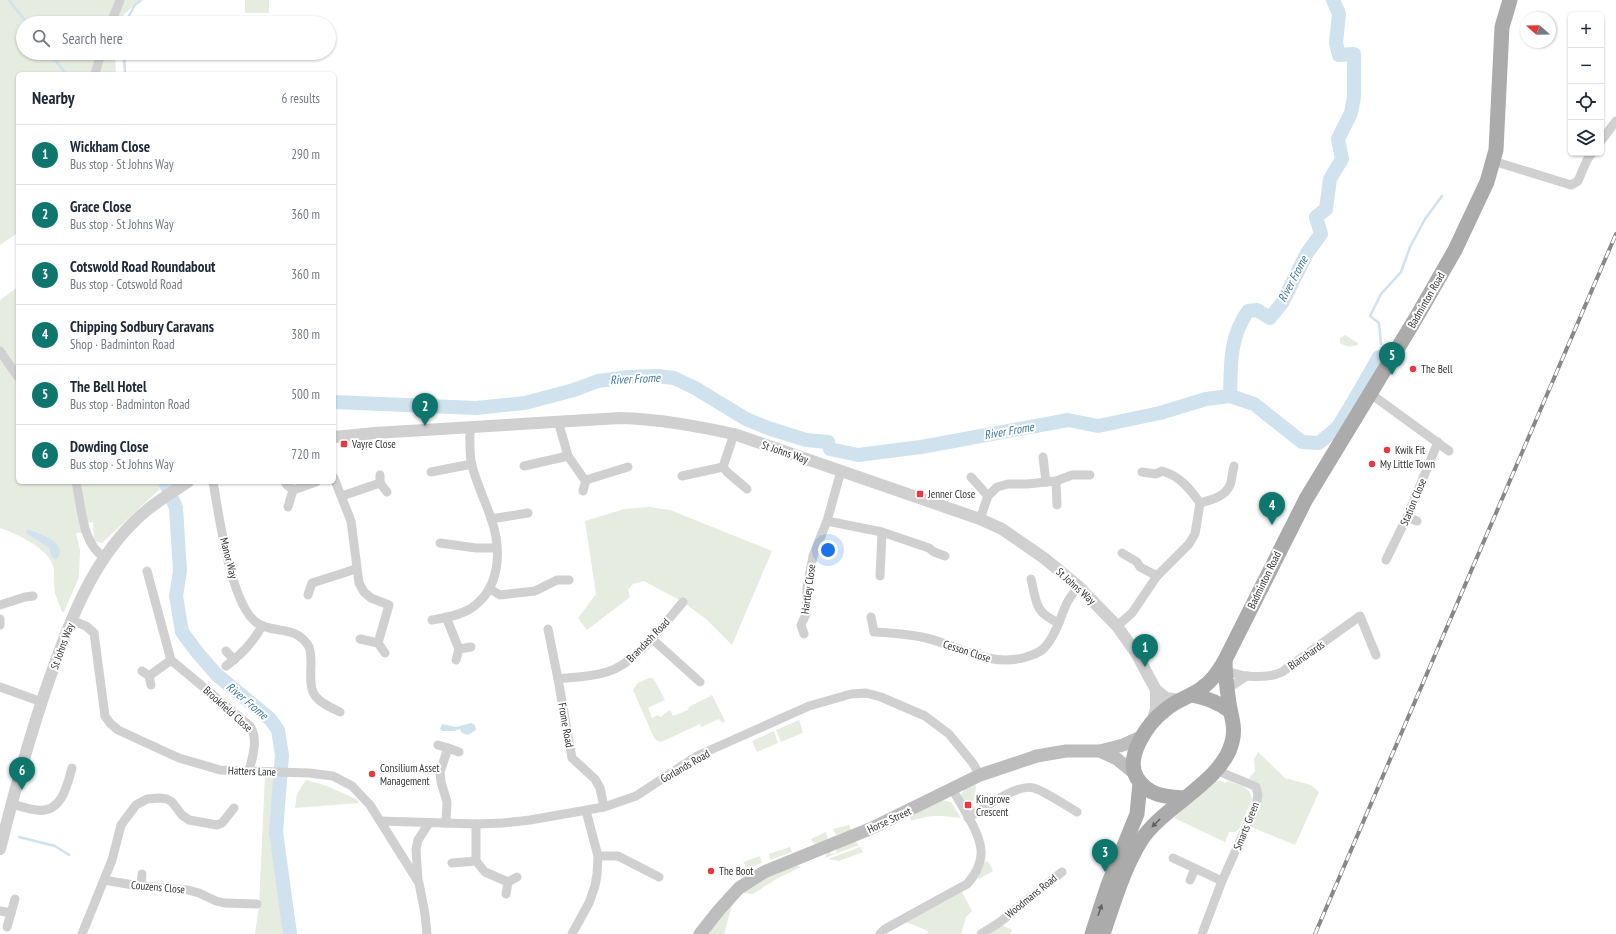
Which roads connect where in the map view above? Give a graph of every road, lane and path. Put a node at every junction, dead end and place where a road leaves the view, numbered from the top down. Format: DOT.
graph roads {
  1 [pos="120,0"];
  2 [pos="1510,0"];
  3 [pos="114,16"];
  4 [pos="99,60"];
  5 [pos="96,72"];
  6 [pos="1616,121"];
  7 [pos="1604,137"];
  8 [pos="1590,156"];
  9 [pos="1493,161"];
  10 [pos="0,350"];
  11 [pos="16,374"];
  12 [pos="1371,394"];
  13 [pos="558,421"];
  14 [pos="470,427"];
  15 [pos="734,434"];
  16 [pos="336,437"];
  17 [pos="1438,442"];
  18 [pos="1449,451"];
  19 [pos="568,456"];
  20 [pos="1043,457"];
  21 [pos="472,464"];
  22 [pos="524,466"];
  23 [pos="1234,466"];
  24 [pos="628,467"];
  25 [pos="723,467"];
  26 [pos="841,471"];
  27 [pos="431,472"];
  28 [pos="1142,472"];
  29 [pos="1090,475"];
  30 [pos="682,476"];
  31 [pos="971,477"];
  32 [pos="586,480"];
  33 [pos="1056,480"];
  34 [pos="336,482"];
  35 [pos="1046,482"];
  36 [pos="76,484"];
  37 [pos="185,484"];
  38 [pos="213,484"];
  39 [pos="306,484"];
  40 [pos="747,489"];
  41 [pos="583,491"];
  42 [pos="387,492"];
  43 [pos="342,496"];
  44 [pos="988,496"];
  45 [pos="1200,503"];
  46 [pos="1057,505"];
  47 [pos="288,507"];
  48 [pos="528,512"];
  49 [pos="1407,516"];
  50 [pos="491,519"];
  51 [pos="980,519"];
  52 [pos="827,521"];
  53 [pos="1417,521"];
  54 [pos="882,532"];
  55 [pos="440,543"];
  56 [pos="497,548"];
  57 [pos="1122,553"];
  58 [pos="946,556"];
  59 [pos="105,558"];
  60 [pos="1386,560"];
  61 [pos="356,569"];
  62 [pos="147,571"];
  63 [pos="880,576"];
  64 [pos="1157,576"];
  65 [pos="1031,579"];
  66 [pos="569,580"];
  67 [pos="1078,586"];
  68 [pos="490,589"];
  69 [pos="27,594"];
  70 [pos="308,595"];
  71 [pos="683,602"];
  72 [pos="0,605"];
  73 [pos="446,617"];
  74 [pos="871,617"];
  75 [pos="0,619"];
  76 [pos="71,620"];
  77 [pos="432,620"];
  78 [pos="1059,623"];
  79 [pos="0,625"];
  80 [pos="262,626"];
  81 [pos="1117,626"];
  82 [pos="548,629"];
  83 [pos="804,634"];
  84 [pos="650,638"];
  85 [pos="360,639"];
  86 [pos="378,643"];
  87 [pos="471,647"];
  88 [pos="459,649"];
  89 [pos="226,651"];
  90 [pos="385,653"];
  91 [pos="1376,655"];
  92 [pos="171,660"];
  93 [pos="456,660"];
  94 [pos="1223,668"];
  95 [pos="1247,676"];
  96 [pos="147,677"];
  97 [pos="558,679"];
  98 [pos="700,682"];
  99 [pos="0,687"];
  100 [pos="1227,689"];
  101 [pos="1156,690"];
  102 [pos="1186,697"];
  103 [pos="42,702"];
  104 [pos="1230,711"];
  105 [pos="340,712"];
  106 [pos="1152,722"];
  107 [pos="1141,737"];
  108 [pos="438,745"];
  109 [pos="448,748"];
  110 [pos="1100,751"];
  111 [pos="459,752"];
  112 [pos="72,768"];
  113 [pos="1216,769"];
  114 [pos="249,772"];
  115 [pos="980,776"];
  116 [pos="1137,778"];
  117 [pos="952,789"];
  118 [pos="1185,798"];
  119 [pos="12,804"];
  120 [pos="604,807"];
  121 [pos="234,808"];
  122 [pos="586,811"];
  123 [pos="1077,812"];
  124 [pos="968,818"];
  125 [pos="380,821"];
  126 [pos="429,823"];
  127 [pos="446,823"];
  128 [pos="476,824"];
  129 [pos="0,849"];
  130 [pos="598,856"];
  131 [pos="1173,858"];
  132 [pos="476,861"];
  133 [pos="452,863"];
  134 [pos="1195,869"];
  135 [pos="1062,872"];
  136 [pos="142,874"];
  137 [pos="517,877"];
  138 [pos="658,877"];
  139 [pos="104,880"];
  140 [pos="1190,880"];
  141 [pos="1222,881"];
  142 [pos="508,882"];
  143 [pos="419,883"];
  144 [pos="141,886"];
  145 [pos="236,894"];
  146 [pos="506,894"];
  147 [pos="15,900"];
  148 [pos="236,903"];
  149 [pos="256,904"];
  150 [pos="0,911"];
  151 [pos="11,913"];
  152 [pos="7,927"];
  153 [pos="82,934"];
  154 [pos="427,934"];
  155 [pos="572,934"];
  156 [pos="700,934"];
  157 [pos="880,934"];
  158 [pos="981,934"];
  159 [pos="1092,934"];
  160 [pos="1103,934"];
  161 [pos="1202,934"];
  1 -- 3 [label="street"];
  2 -- 9 [label="main road, Badminton Road"];
  4 -- 5 [label="street"];
  6 -- 7 [label="street"];
  8 -- 9 [label="street"];
  9 -- 12 [label="main road, Badminton Road"];
  10 -- 11 [label="street"];
  12 -- 17 [label="street"];
  12 -- 94 [label="main road, Badminton Road"];
  13 -- 14 [label="street, St Johns Way"];
  13 -- 15 [label="street, St Johns Way"];
  13 -- 19 [label="street"];
  14 -- 16 [label="street, St Johns Way"];
  14 -- 21 [label="street"];
  15 -- 25 [label="street"];
  15 -- 26 [label="street, St Johns Way"];
  17 -- 18 [label="street"];
  17 -- 49 [label="street, Station Close"];
  19 -- 22 [label="street"];
  19 -- 32 [label="street"];
  20 -- 35 [label="street"];
  21 -- 27 [label="street"];
  21 -- 50 [label="street"];
  23 -- 45 [label="street"];
  24 -- 32 [label="street"];
  25 -- 30 [label="street"];
  25 -- 40 [label="street"];
  26 -- 51 [label="street, St Johns Way"];
  26 -- 52 [label="street, Hartley Close"];
  28 -- 45 [label="street"];
  29 -- 33 [label="street"];
  31 -- 44 [label="street"];
  32 -- 41 [label="street"];
  33 -- 35 [label="street"];
  33 -- 46 [label="street"];
  34 -- 43 [label="street"];
  35 -- 44 [label="street"];
  36 -- 59 [label="street"];
  37 -- 59 [label="street, St Johns Way"];
  38 -- 80 [label="street, Manor Way"];
  39 -- 47 [label="street"];
  42 -- 43 [label="street"];
  43 -- 61 [label="street"];
  44 -- 51 [label="street"];
  45 -- 64 [label="street"];
  48 -- 50 [label="street"];
  49 -- 53 [label="street"];
  49 -- 60 [label="street, Station Close"];
  50 -- 56 [label="street"];
  51 -- 67 [label="street, St Johns Way"];
  52 -- 54 [label="street"];
  52 -- 83 [label="street, Hartley Close"];
  54 -- 58 [label="street"];
  54 -- 63 [label="street"];
  55 -- 56 [label="street"];
  56 -- 68 [label="street"];
  57 -- 64 [label="street"];
  59 -- 76 [label="street, St Johns Way"];
  61 -- 70 [label="street"];
  61 -- 86 [label="street"];
  62 -- 92 [label="street"];
  64 -- 81 [label="street"];
  65 -- 78 [label="street"];
  66 -- 68 [label="street"];
  67 -- 78 [label="street, Cesson Close"];
  67 -- 81 [label="street, St Johns Way"];
  68 -- 73 [label="street"];
  69 -- 72 [label="street"];
  71 -- 84 [label="street, Brandash Road"];
  73 -- 77 [label="street"];
  73 -- 88 [label="street"];
  74 -- 78 [label="street, Cesson Close"];
  75 -- 79 [label="street"];
  76 -- 103 [label="street, St Johns Way"];
  76 -- 114 [label="street, Hatters Lane"];
  80 -- 89 [label="street"];
  80 -- 105 [label="street"];
  81 -- 101 [label="street, St Johns Way"];
  82 -- 97 [label="street, Frome Road"];
  84 -- 97 [label="street, Brandash Road"];
  84 -- 98 [label="street"];
  85 -- 86 [label="street"];
  86 -- 90 [label="street"];
  87 -- 88 [label="street"];
  88 -- 93 [label="street"];
  91 -- 95 [label="street, Blanchards"];
  92 -- 96 [label="street"];
  92 -- 114 [label="street, Brookfield Close"];
  94 -- 95 [label="street, Blanchards"];
  94 -- 100 [label="main road, Badminton Road"];
  94 -- 102 [label="main road, Badminton Road"];
  95 -- 100 [label="street"];
  97 -- 120 [label="street, Frome Road"];
  99 -- 103 [label="street"];
  100 -- 104 [label="main road, Badminton Road"];
  101 -- 102 [label="street"];
  101 -- 106 [label="street, St Johns Way"];
  102 -- 104 [label="main road"];
  102 -- 106 [label="main road"];
  103 -- 119 [label="street, St Johns Way"];
  104 -- 113 [label="main road"];
  106 -- 107 [label="main road"];
  107 -- 110 [label="main road, Horse Street"];
  107 -- 116 [label="main road"];
  108 -- 109 [label="street"];
  109 -- 111 [label="street"];
  109 -- 127 [label="street"];
  110 -- 115 [label="main road, Horse Street"];
  110 -- 116 [label="main road, Horse Street"];
  112 -- 119 [label="street"];
  113 -- 118 [label="main road"];
  113 -- 141 [label="street, Smarts Green"];
  114 -- 125 [label="street, Hatters Lane"];
  115 -- 117 [label="main road, Horse Street"];
  115 -- 120 [label="street, Gorlands Road"];
  116 -- 118 [label="main road"];
  159 -- 116 [label="main road, one-way"];
  117 -- 124 [label="street"];
  117 -- 156 [label="main road, Horse Street"];
  118 -- 160 [label="main road, one-way"];
  119 -- 129 [label="street, St Johns Way"];
  120 -- 122 [label="street, Gorlands Road"];
  121 -- 139 [label="street"];
  122 -- 128 [label="street, Gorlands Road"];
  122 -- 130 [label="street"];
  123 -- 124 [label="street"];
  124 -- 157 [label="street"];
  125 -- 126 [label="street, Gorlands Road"];
  125 -- 143 [label="street, Hatters Lane"];
  126 -- 127 [label="street, Gorlands Road"];
  126 -- 143 [label="street"];
  127 -- 128 [label="street, Gorlands Road"];
  128 -- 132 [label="street"];
  130 -- 138 [label="street"];
  130 -- 155 [label="street"];
  131 -- 134 [label="street"];
  132 -- 133 [label="street"];
  132 -- 142 [label="street"];
  134 -- 140 [label="street"];
  134 -- 141 [label="street"];
  135 -- 158 [label="street, Woodmans Road"];
  136 -- 144 [label="street"];
  137 -- 142 [label="street"];
  139 -- 144 [label="street, Couzens Close"];
  139 -- 153 [label="street"];
  141 -- 161 [label="street, Smarts Green"];
  142 -- 146 [label="street"];
  143 -- 154 [label="street, Hatters Lane"];
  144 -- 148 [label="street, Couzens Close"];
  145 -- 148 [label="street"];
  147 -- 151 [label="street"];
  148 -- 149 [label="street, Couzens Close"];
  150 -- 151 [label="street"];
  151 -- 152 [label="street"];
}
